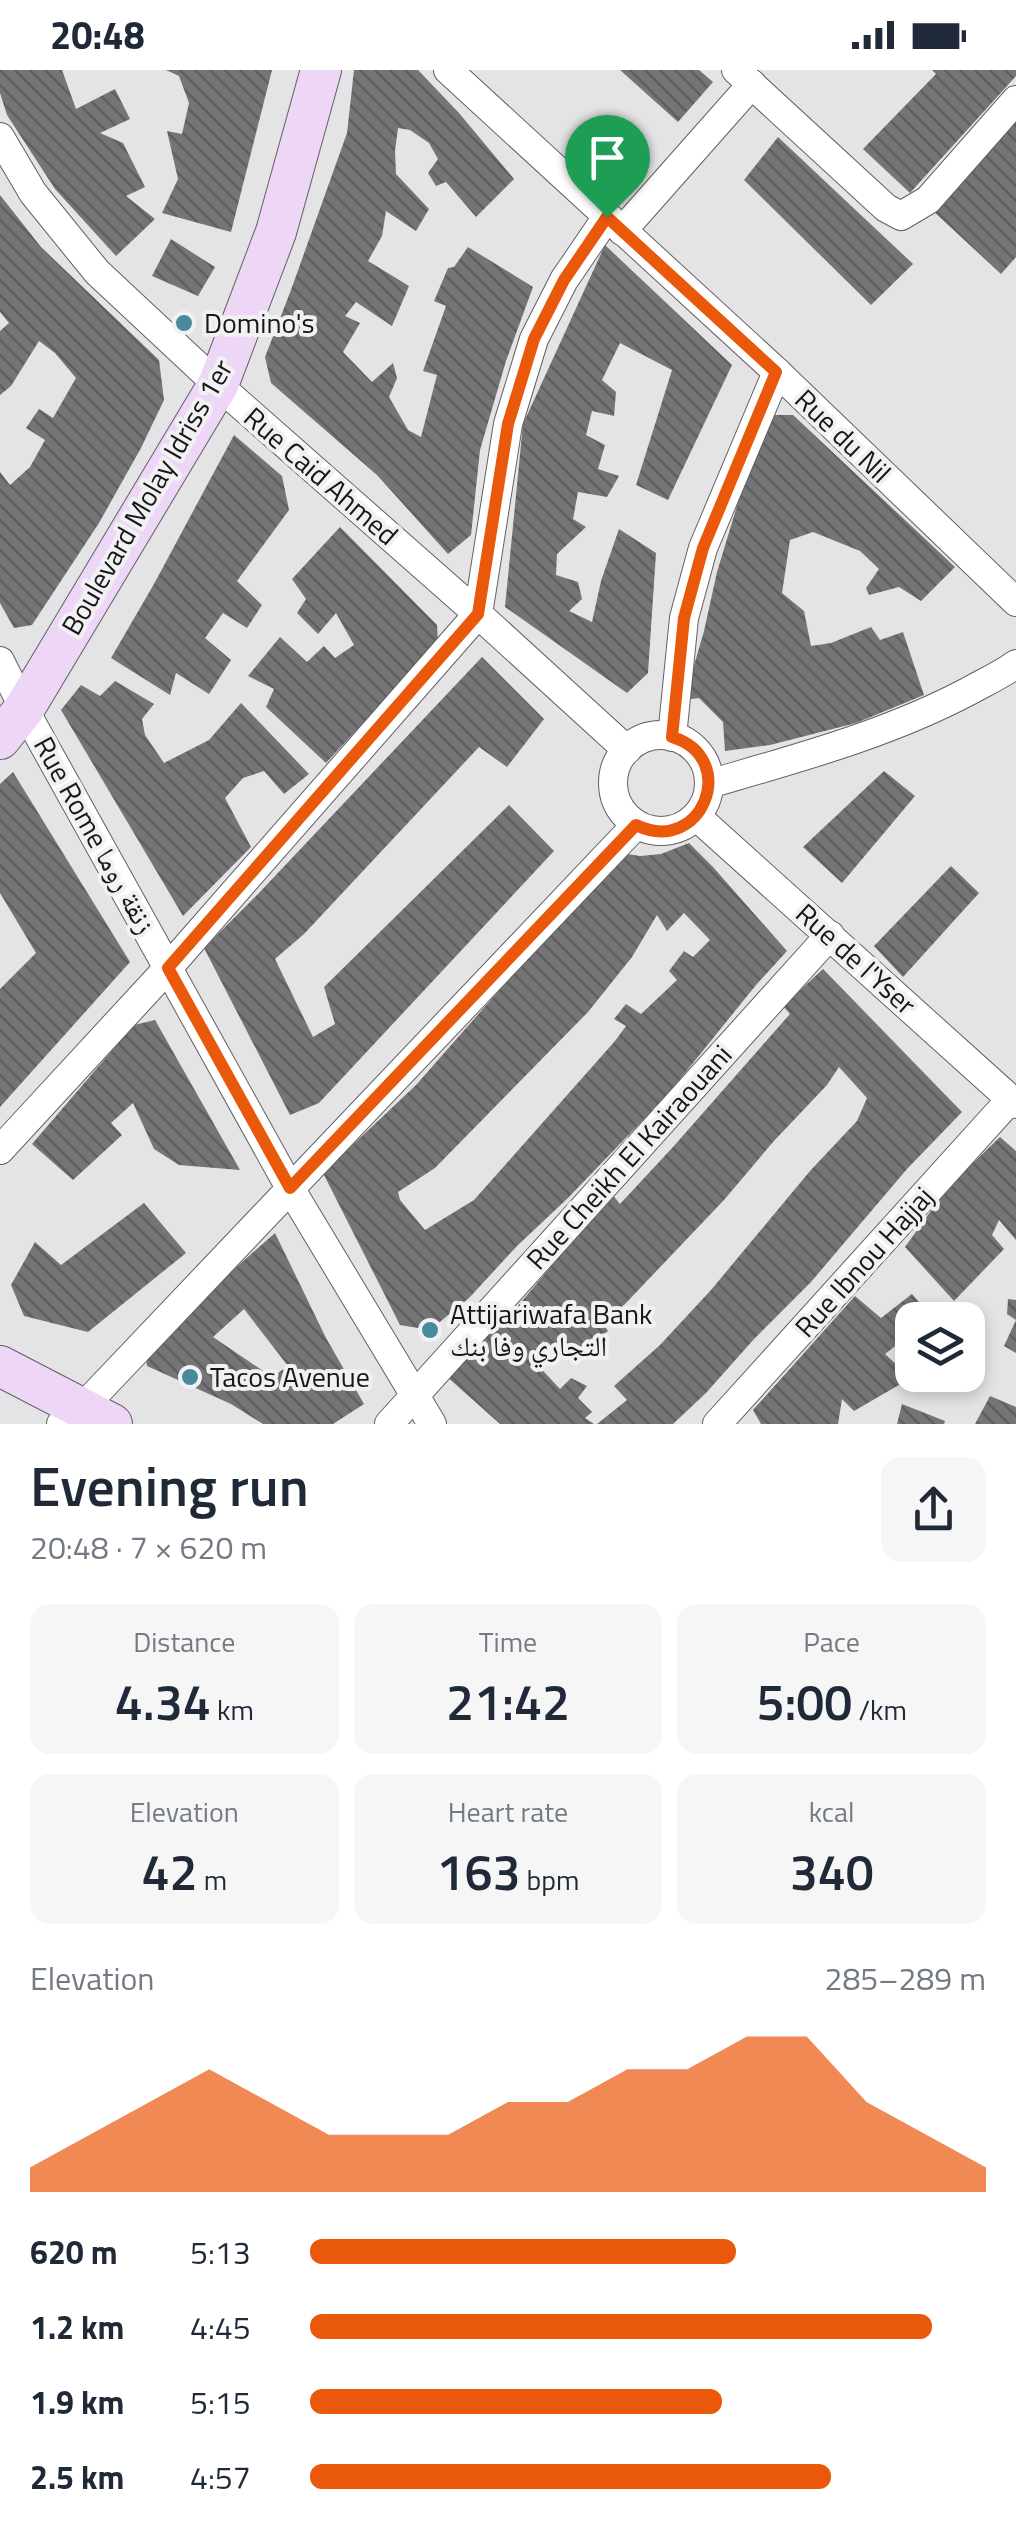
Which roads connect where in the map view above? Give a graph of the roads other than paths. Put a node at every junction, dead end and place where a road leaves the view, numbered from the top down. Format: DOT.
graph roads {
  1 [pos="321,70"];
  2 [pos="448,70"];
  3 [pos="744,77"];
  4 [pos="1016,100"];
  5 [pos="0,137"];
  6 [pos="615,224"];
  7 [pos="776,372"];
  8 [pos="218,385"];
  9 [pos="1016,602"];
  10 [pos="478,614"];
  11 [pos="0,661"];
  12 [pos="1016,664"];
  13 [pos="12,724"];
  14 [pos="672,737"];
  15 [pos="627,750"];
  16 [pos="709,784"];
  17 [pos="696,816"];
  18 [pos="636,825"];
  19 [pos="830,935"];
  20 [pos="168,968"];
  21 [pos="1013,1102"];
  22 [pos="0,1150"];
  23 [pos="290,1188"];
  24 [pos="0,1366"];
  25 [pos="414,1394"];
  26 [pos="85,1419"];
  27 [pos="390,1424"];
  28 [pos="432,1424"];
  29 [pos="451,1424"];
  30 [pos="718,1424"];
  1 -- 8 [label="street, Boulevard Molay Idriss 1er"];
  2 -- 6 [label="street, Rue du Nil"];
  3 -- 4 [label="street"];
  3 -- 6 [label="street"];
  5 -- 8 [label="street, Rue Caid Ahmed"];
  6 -- 7 [label="street, Rue du Nil"];
  6 -- 10 [label="street"];
  7 -- 9 [label="street, Rue du Nil"];
  7 -- 14 [label="street"];
  8 -- 10 [label="street, Rue Caid Ahmed"];
  8 -- 13 [label="street, Boulevard Molay Idriss 1er"];
  10 -- 15 [label="street, Rue Caid Ahmed"];
  10 -- 20 [label="street"];
  11 -- 13 [label="street, Rue Rome زنقة روما"];
  12 -- 16 [label="street"];
  13 -- 20 [label="street, Rue Rome زنقة روما"];
  14 -- 15 [label="street"];
  14 -- 16 [label="street"];
  15 -- 18 [label="street"];
  16 -- 17 [label="street"];
  17 -- 18 [label="street"];
  17 -- 19 [label="street, Rue de l'Yser"];
  18 -- 23 [label="street"];
  19 -- 21 [label="street, Rue de l'Yser"];
  19 -- 25 [label="street, Rue Cheikh El Kairaouani"];
  20 -- 22 [label="street"];
  20 -- 23 [label="street, Rue Rome زنقة روما"];
  21 -- 30 [label="street, Rue Ibnou Hajjaj"];
  23 -- 25 [label="street, Rue Rome زنقة روما"];
  23 -- 26 [label="street"];
  24 -- 26 [label="street"];
  25 -- 27 [label="street, Rue Cheikh El Kairaouani"];
  25 -- 28 [label="street, Rue Rome زنقة روما"];
  25 -- 29 [label="street"];
}
